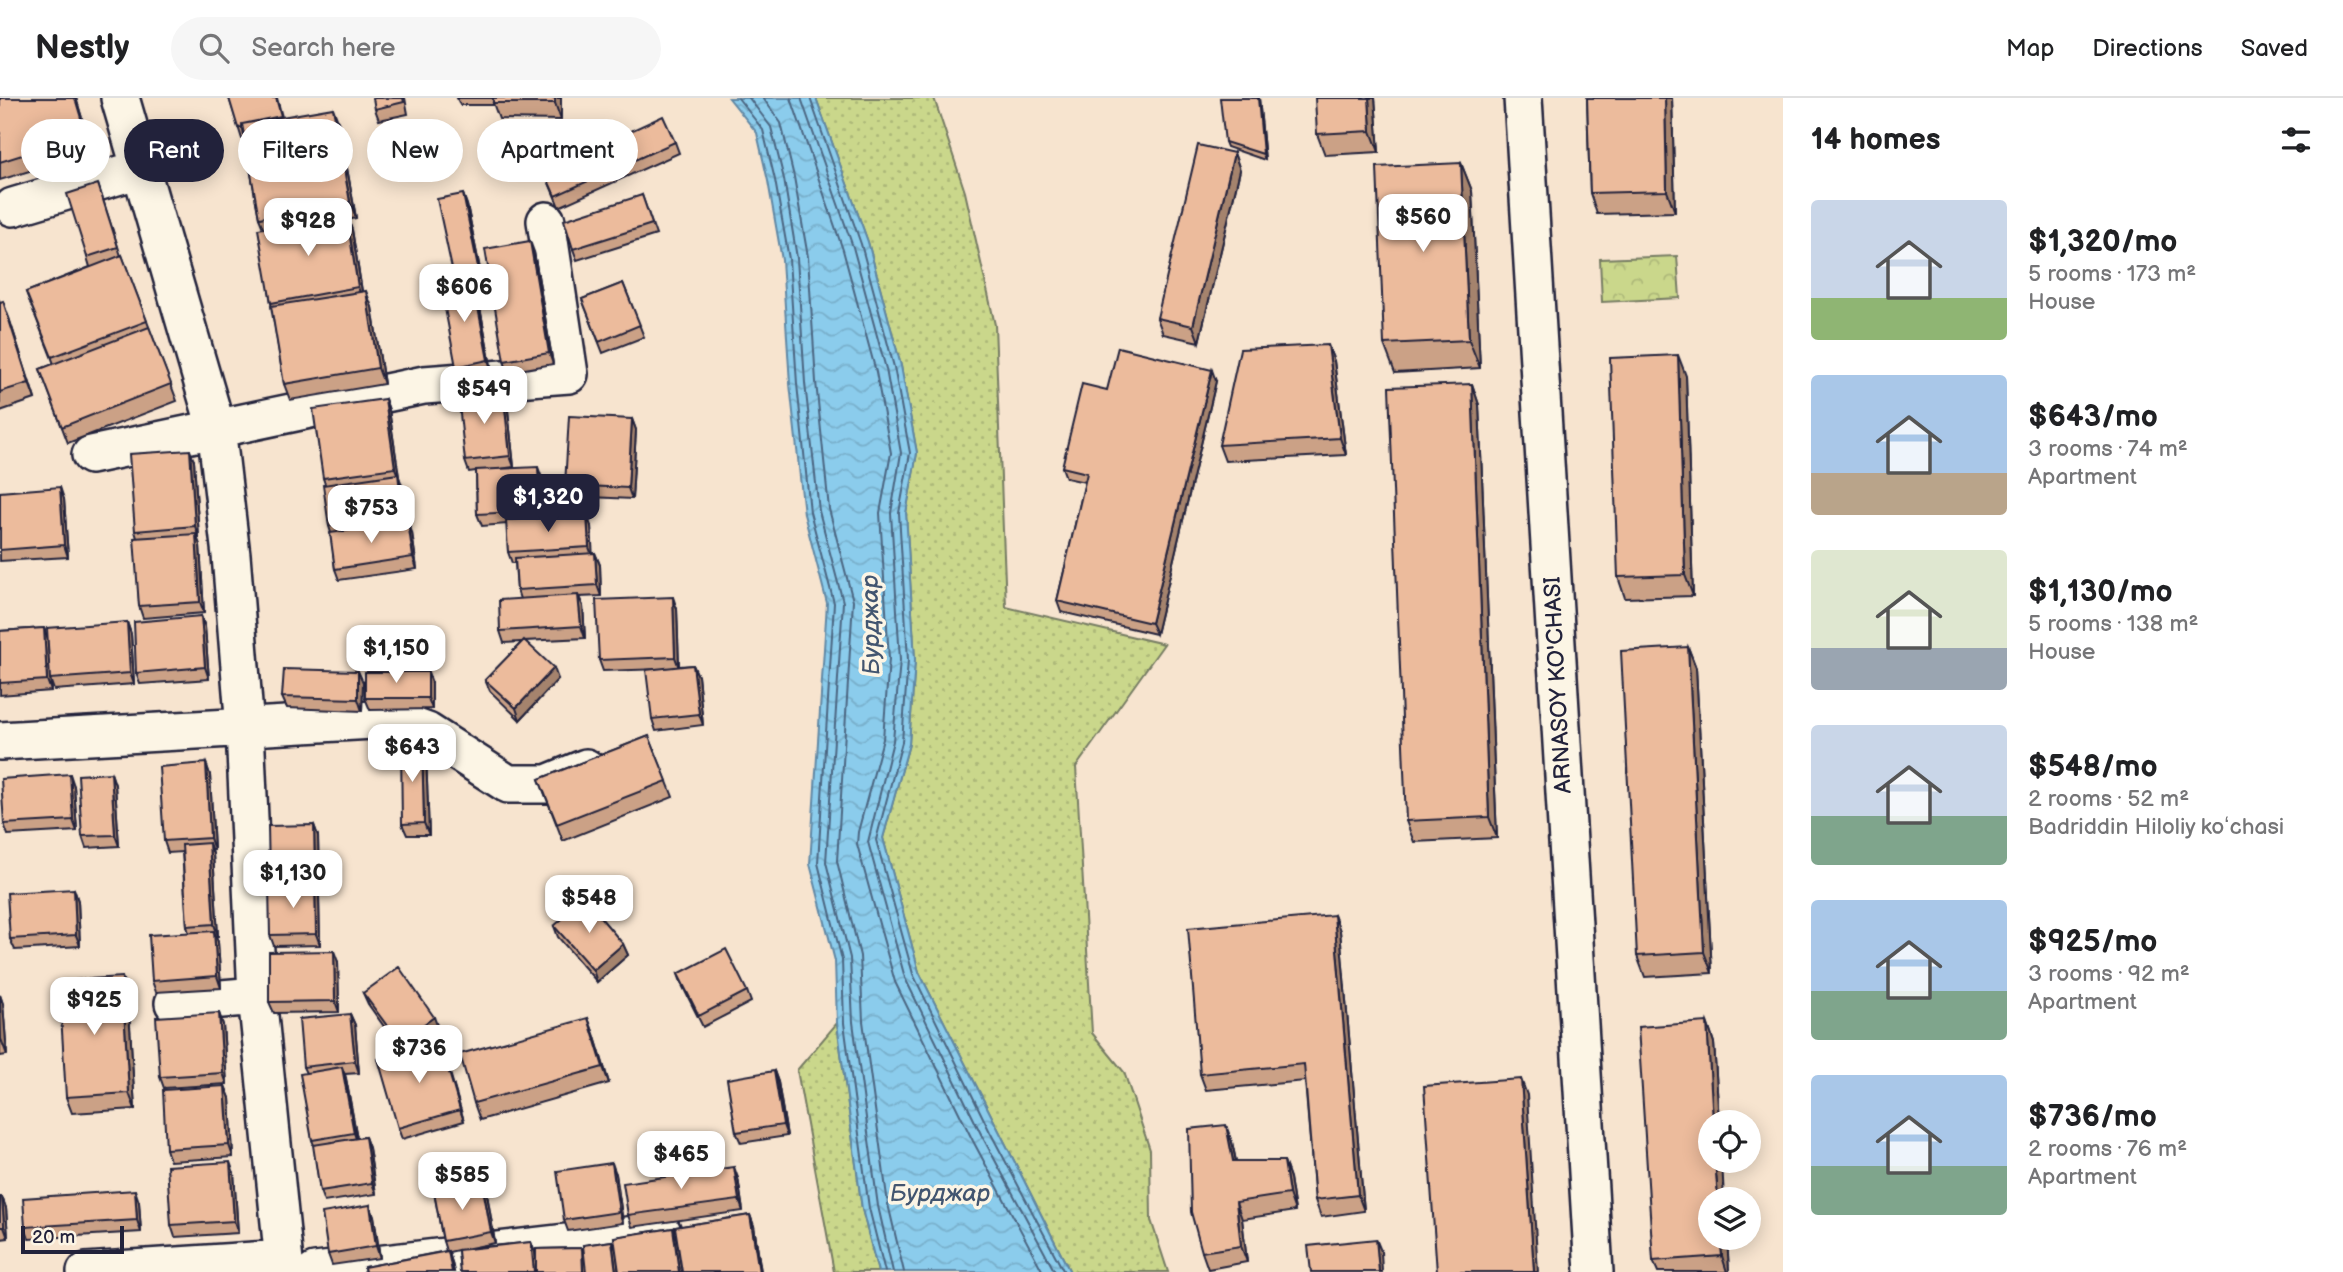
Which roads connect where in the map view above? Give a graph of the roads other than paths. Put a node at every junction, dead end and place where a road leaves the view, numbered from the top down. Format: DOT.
graph roads {
  1 [pos="120,98"];
  2 [pos="1523,98"];
  3 [pos="126,119"];
  4 [pos="124,174"];
  5 [pos="144,182"];
  6 [pos="13,207"];
  7 [pos="546,222"];
  8 [pos="216,427"];
  9 [pos="90,454"];
  10 [pos="245,729"];
  11 [pos="0,741"];
  12 [pos="620,754"];
  13 [pos="257,996"];
  14 [pos="174,1003"];
  15 [pos="690,1229"];
  16 [pos="295,1268"];
  17 [pos="86,1272"];
  18 [pos="1594,1272"];
  1 -- 3 [label="street"];
  2 -- 18 [label="street, ARNASOY KO'CHASI"];
  4 -- 6 [label="street"];
  5 -- 8 [label="street"];
  7 -- 8 [label="street"];
  8 -- 9 [label="street"];
  8 -- 10 [label="street"];
  10 -- 11 [label="street"];
  10 -- 12 [label="street"];
  10 -- 13 [label="street"];
  13 -- 14 [label="street"];
  13 -- 16 [label="street"];
  15 -- 16 [label="street"];
  16 -- 17 [label="street"];
}
